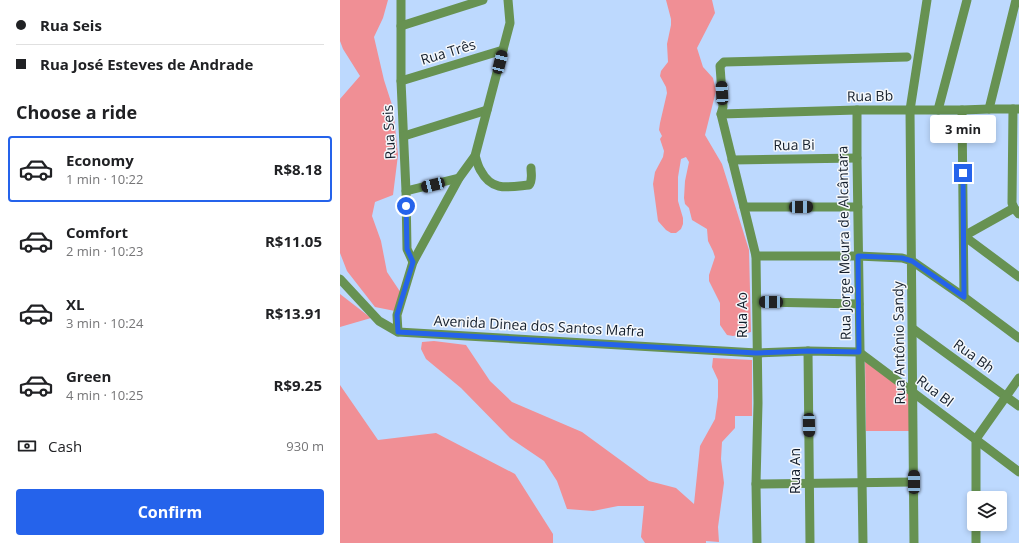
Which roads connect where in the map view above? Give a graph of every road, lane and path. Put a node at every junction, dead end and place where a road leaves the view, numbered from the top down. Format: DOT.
graph roads {
  1 [pos="401,0"];
  2 [pos="483,0"];
  3 [pos="508,0"];
  4 [pos="927,0"];
  5 [pos="967,0"];
  6 [pos="1016,0"];
  7 [pos="401,26"];
  8 [pos="503,50"];
  9 [pos="907,57"];
  10 [pos="401,81"];
  11 [pos="989,109"];
  12 [pos="1016,109"];
  13 [pos="487,110"];
  14 [pos="857,110"];
  15 [pos="910,110"];
  16 [pos="938,110"];
  17 [pos="962,110"];
  18 [pos="721,114"];
  19 [pos="404,136"];
  20 [pos="475,156"];
  21 [pos="857,158"];
  22 [pos="732,160"];
  23 [pos="531,168"];
  24 [pos="459,178"];
  25 [pos="406,191"];
  26 [pos="858,206"];
  27 [pos="744,207"];
  28 [pos="1017,211"];
  29 [pos="964,236"];
  30 [pos="756,256"];
  31 [pos="858,256"];
  32 [pos="912,261"];
  33 [pos="413,262"];
  34 [pos="1019,277"];
  35 [pos="340,279"];
  36 [pos="964,297"];
  37 [pos="757,302"];
  38 [pos="859,304"];
  39 [pos="912,329"];
  40 [pos="398,332"];
  41 [pos="1019,338"];
  42 [pos="808,351"];
  43 [pos="859,352"];
  44 [pos="756,353"];
  45 [pos="1019,378"];
  46 [pos="913,392"];
  47 [pos="1006,396"];
  48 [pos="1019,406"];
  49 [pos="976,439"];
  50 [pos="1019,472"];
  51 [pos="862,482"];
  52 [pos="914,482"];
  53 [pos="756,484"];
  54 [pos="809,484"];
  55 [pos="976,491"];
  56 [pos="976,531"];
  57 [pos="757,543"];
  58 [pos="810,543"];
  59 [pos="863,543"];
  60 [pos="914,543"];
  61 [pos="976,543"];
  1 -- 7 [label="street, Rua Seis"];
  2 -- 7 [label="street"];
  3 -- 8 [label="street"];
  4 -- 15 [label="street, Rua Antônio Sandy"];
  5 -- 16 [label="street"];
  6 -- 11 [label="street"];
  7 -- 10 [label="street, Rua Seis"];
  8 -- 10 [label="street, Rua Três"];
  8 -- 13 [label="street"];
  9 -- 18 [label="street, Rua Ao"];
  10 -- 19 [label="street, Rua Seis"];
  11 -- 12 [label="street, Rua Bb"];
  11 -- 17 [label="street, Rua Bb"];
  12 -- 28 [label="street"];
  13 -- 19 [label="street"];
  13 -- 20 [label="street"];
  14 -- 15 [label="street, Rua Bb"];
  14 -- 18 [label="street, Rua Bb"];
  14 -- 21 [label="street, Rua Jorge Moura de Alcântara"];
  15 -- 16 [label="street, Rua Bb"];
  15 -- 32 [label="street, Rua Antônio Sandy"];
  16 -- 17 [label="street, Rua Bb"];
  17 -- 29 [label="street"];
  18 -- 22 [label="street, Rua Ao"];
  19 -- 25 [label="street, Rua Seis"];
  20 -- 23 [label="street"];
  20 -- 24 [label="street"];
  21 -- 22 [label="street, Rua Bi"];
  21 -- 26 [label="street, Rua Jorge Moura de Alcântara"];
  22 -- 27 [label="street, Rua Ao"];
  24 -- 25 [label="street"];
  24 -- 33 [label="street"];
  25 -- 33 [label="street, Rua Seis"];
  26 -- 27 [label="street"];
  26 -- 31 [label="street, Rua Jorge Moura de Alcântara"];
  27 -- 30 [label="street, Rua Ao"];
  28 -- 29 [label="street"];
  29 -- 34 [label="street"];
  29 -- 36 [label="street"];
  30 -- 31 [label="street"];
  30 -- 37 [label="street, Rua Ao"];
  31 -- 32 [label="street"];
  31 -- 38 [label="street, Rua Jorge Moura de Alcântara"];
  32 -- 36 [label="street"];
  32 -- 39 [label="street, Rua Antônio Sandy"];
  33 -- 40 [label="street"];
  35 -- 40 [label="street, Avenida Dinea dos Santos Mafra"];
  36 -- 41 [label="street"];
  37 -- 38 [label="street"];
  37 -- 44 [label="street, Rua Ao"];
  38 -- 43 [label="street, Rua Jorge Moura de Alcântara"];
  39 -- 46 [label="street, Rua Antônio Sandy"];
  39 -- 47 [label="street, Rua Bh"];
  40 -- 44 [label="street, Avenida Dinea dos Santos Mafra"];
  42 -- 43 [label="street"];
  42 -- 44 [label="street"];
  42 -- 54 [label="street, Rua An"];
  43 -- 46 [label="street, Rua Bl"];
  43 -- 51 [label="street, Rua Jorge Moura de Alcântara"];
  44 -- 53 [label="street, Rua Ao"];
  45 -- 47 [label="street"];
  46 -- 49 [label="street, Rua Bl"];
  46 -- 52 [label="street, Rua Antônio Sandy"];
  47 -- 48 [label="street, Rua Bh"];
  47 -- 49 [label="street"];
  49 -- 50 [label="street, Rua Bl"];
  49 -- 55 [label="street"];
  51 -- 52 [label="street"];
  51 -- 54 [label="street"];
  51 -- 59 [label="street, Rua Jorge Moura de Alcântara"];
  52 -- 60 [label="street, Rua Antônio Sandy"];
  53 -- 54 [label="street"];
  53 -- 57 [label="street, Rua Ao"];
  54 -- 58 [label="street, Rua An"];
  56 -- 61 [label="street"];
}
